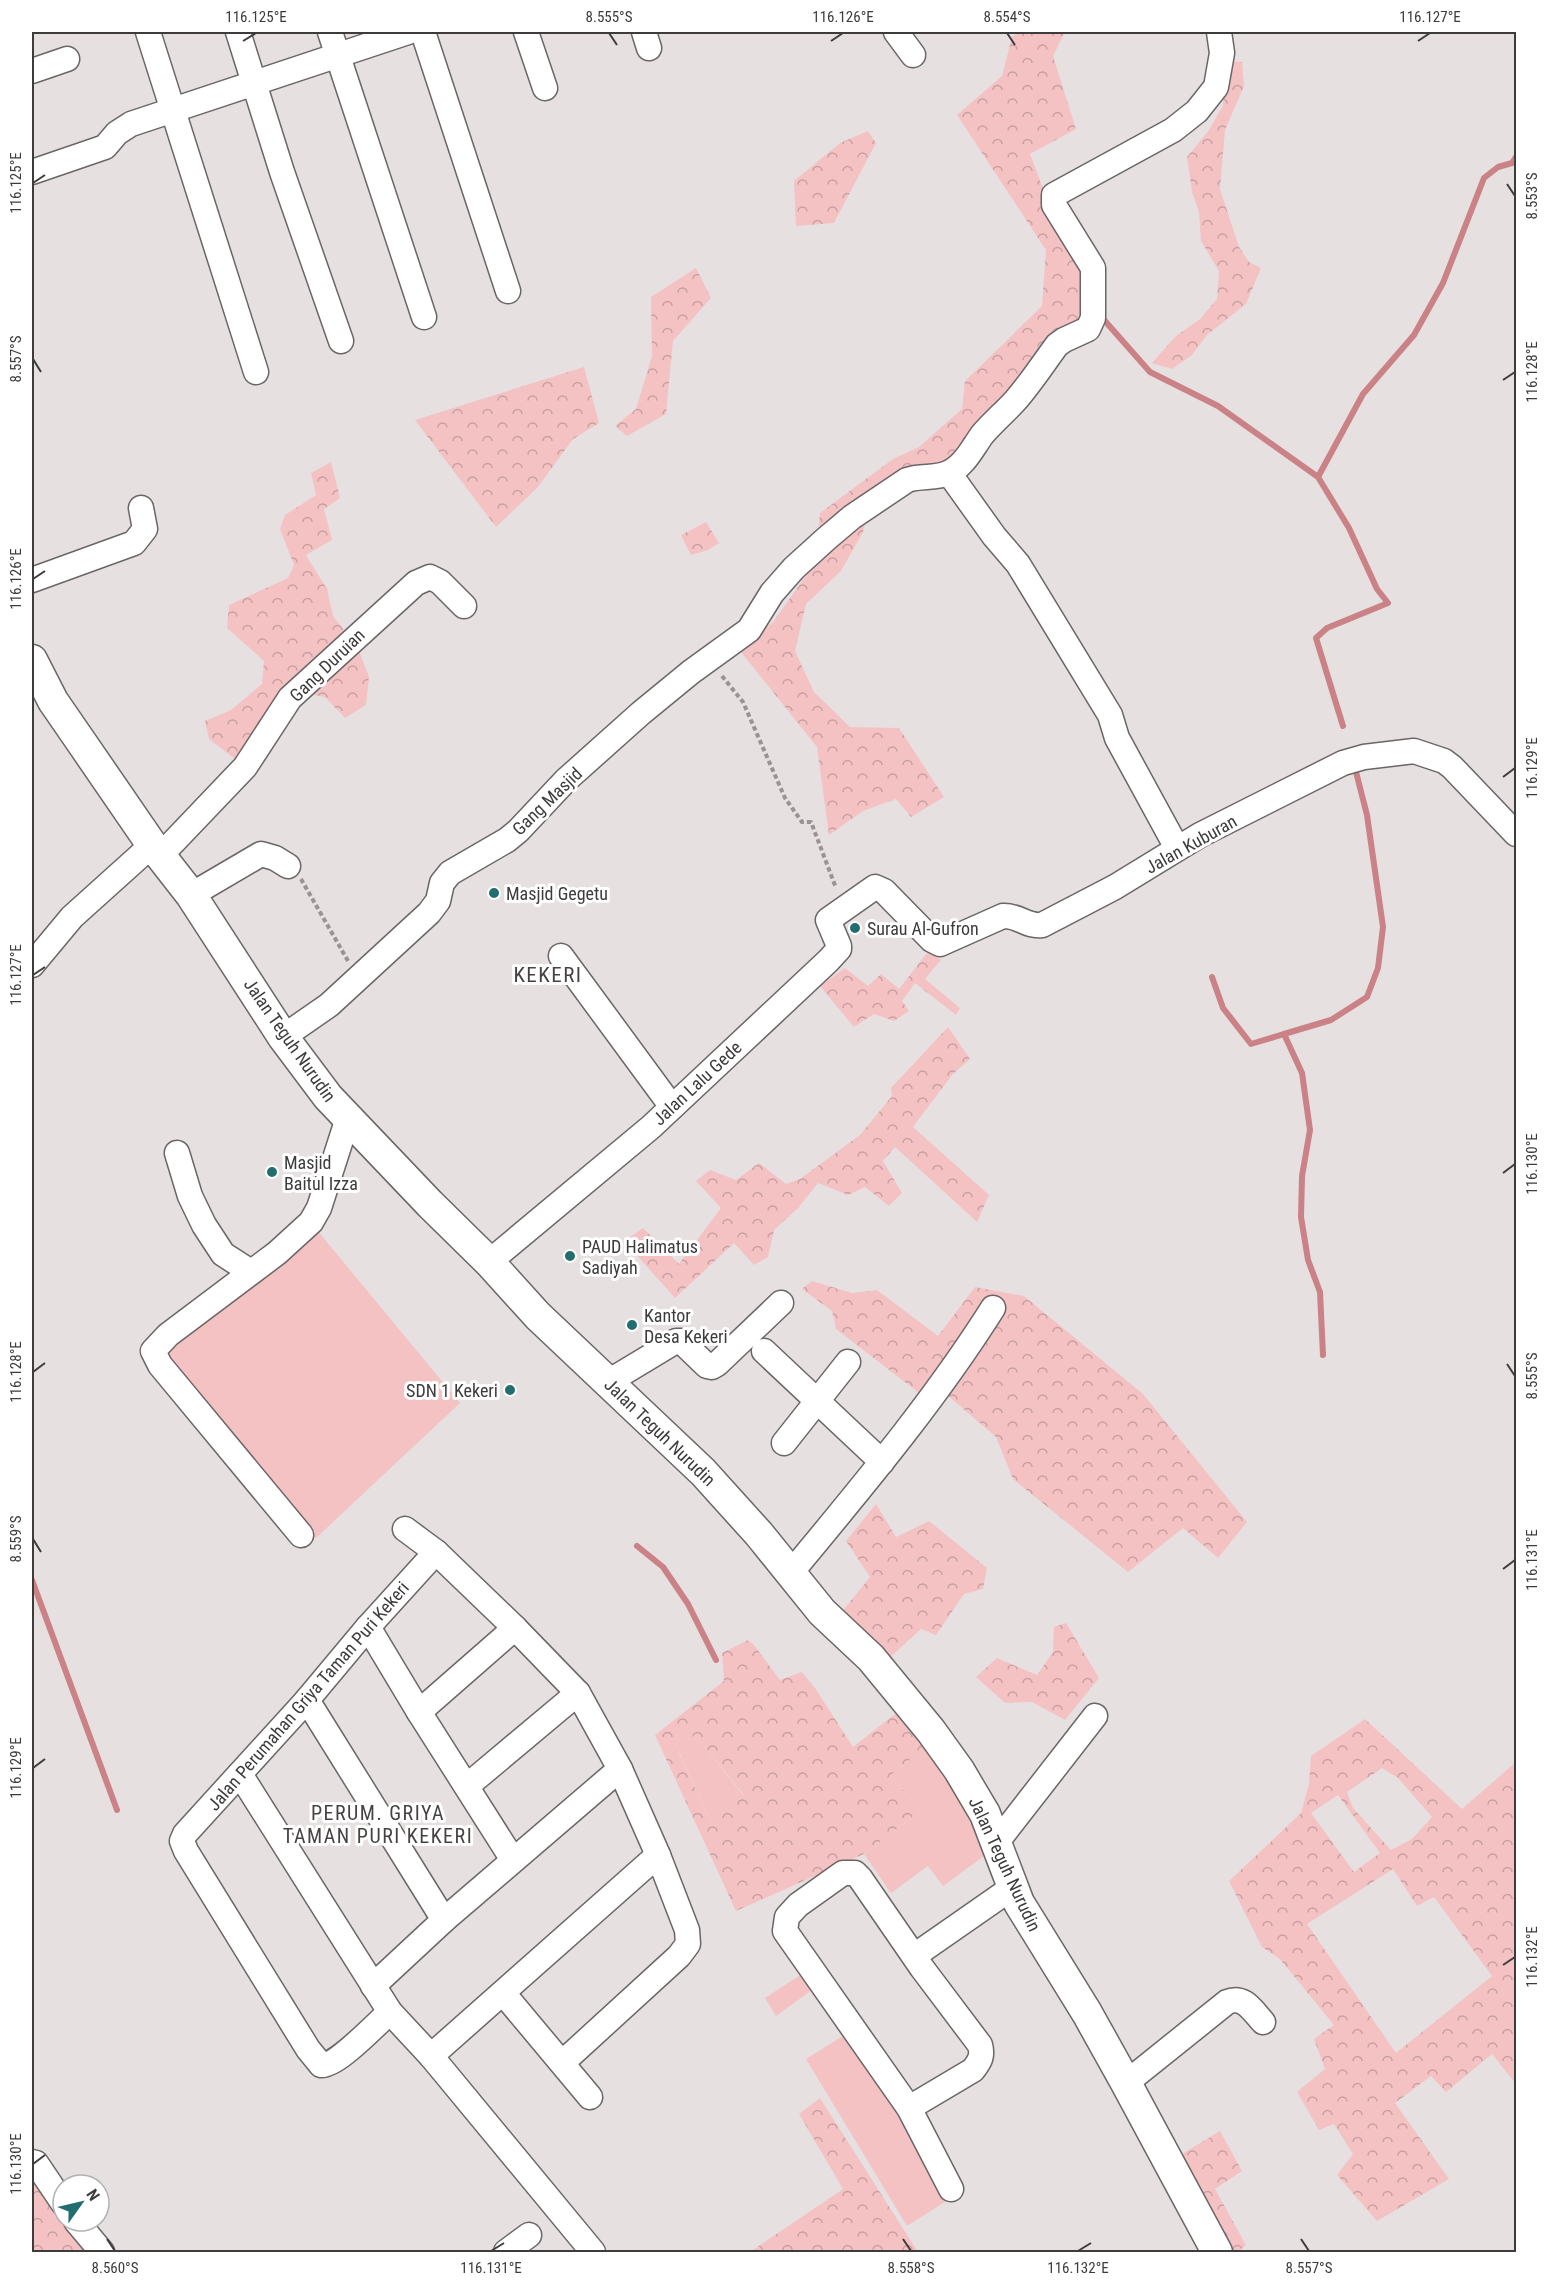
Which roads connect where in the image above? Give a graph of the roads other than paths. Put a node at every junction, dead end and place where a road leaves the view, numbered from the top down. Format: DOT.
graph roads {
  1 [pos="148,32"];
  2 [pos="238,32"];
  3 [pos="330,32"];
  4 [pos="408,32"];
  5 [pos="423,32"];
  6 [pos="526,32"];
  7 [pos="896,32"];
  8 [pos="1220,32"];
  9 [pos="338,55"];
  10 [pos="913,55"];
  11 [pos="67,59"];
  12 [pos="32,71"];
  13 [pos="254,83"];
  14 [pos="545,88"];
  15 [pos="172,111"];
  16 [pos="117,133"];
  17 [pos="32,155"];
  18 [pos="32,172"];
  19 [pos="508,291"];
  20 [pos="424,316"];
  21 [pos="341,341"];
  22 [pos="256,372"];
  23 [pos="949,473"];
  24 [pos="141,508"];
  25 [pos="32,580"];
  26 [pos="464,606"];
  27 [pos="32,660"];
  28 [pos="1516,834"];
  29 [pos="1177,848"];
  30 [pos="156,850"];
  31 [pos="288,866"];
  32 [pos="866,893"];
  33 [pos="191,895"];
  34 [pos="561,956"];
  35 [pos="32,965"];
  36 [pos="283,1037"];
  37 [pos="672,1107"];
  38 [pos="348,1118"];
  39 [pos="177,1153"];
  40 [pos="489,1262"];
  41 [pos="251,1272"];
  42 [pos="781,1303"];
  43 [pos="993,1308"];
  44 [pos="764,1351"];
  45 [pos="848,1362"];
  46 [pos="608,1382"];
  47 [pos="818,1401"];
  48 [pos="784,1443"];
  49 [pos="882,1462"];
  50 [pos="405,1529"];
  51 [pos="301,1535"];
  52 [pos="436,1552"];
  53 [pos="790,1574"];
  54 [pos="368,1627"];
  55 [pos="515,1628"];
  56 [pos="578,1694"];
  57 [pos="307,1700"];
  58 [pos="419,1712"];
  59 [pos="1095,1716"];
  60 [pos="620,1769"];
  61 [pos="240,1774"];
  62 [pos="467,1786"];
  63 [pos="997,1842"];
  64 [pos="658,1855"];
  65 [pos="513,1860"];
  66 [pos="1016,1895"];
  67 [pos="444,1920"];
  68 [pos="918,1962"];
  69 [pos="373,1986"];
  70 [pos="503,1993"];
  71 [pos="390,2012"];
  72 [pos="1263,2022"];
  73 [pos="431,2056"];
  74 [pos="562,2063"];
  75 [pos="1126,2083"];
  76 [pos="590,2097"];
  77 [pos="909,2108"];
  78 [pos="32,2162"];
  79 [pos="51,2185"];
  80 [pos="951,2189"];
  81 [pos="86,2233"];
  82 [pos="529,2235"];
  83 [pos="102,2253"];
  84 [pos="506,2253"];
  85 [pos="593,2253"];
  86 [pos="1217,2253"];
  1 -- 15 [label="street"];
  2 -- 13 [label="street"];
  3 -- 9 [label="street"];
  4 -- 9 [label="street"];
  5 -- 19 [label="street"];
  6 -- 14 [label="street"];
  7 -- 10 [label="street"];
  8 -- 23 [label="street"];
  9 -- 13 [label="street"];
  9 -- 20 [label="street"];
  11 -- 12 [label="street"];
  13 -- 15 [label="street"];
  13 -- 21 [label="street"];
  15 -- 16 [label="street"];
  15 -- 22 [label="street"];
  16 -- 17 [label="street"];
  16 -- 18 [label="street"];
  23 -- 29 [label="street"];
  23 -- 36 [label="street, Gang Masjid"];
  24 -- 25 [label="street"];
  26 -- 30 [label="street, Gang Duruian"];
  27 -- 30 [label="street, Jalan Teguh Nurudin"];
  28 -- 29 [label="street, Jalan Kuburan"];
  29 -- 32 [label="street, Jalan Kuburan"];
  30 -- 33 [label="street, Jalan Teguh Nurudin"];
  30 -- 35 [label="street"];
  31 -- 33 [label="street"];
  32 -- 37 [label="street, Jalan Lalu Gede"];
  33 -- 36 [label="street, Jalan Teguh Nurudin"];
  34 -- 37 [label="street"];
  36 -- 38 [label="street, Jalan Teguh Nurudin"];
  37 -- 40 [label="street, Jalan Lalu Gede"];
  38 -- 40 [label="street, Jalan Teguh Nurudin"];
  38 -- 41 [label="street"];
  39 -- 41 [label="street"];
  40 -- 46 [label="street, Jalan Teguh Nurudin"];
  41 -- 51 [label="street"];
  42 -- 46 [label="street"];
  43 -- 49 [label="street"];
  44 -- 47 [label="street"];
  45 -- 47 [label="street"];
  46 -- 53 [label="street, Jalan Teguh Nurudin"];
  47 -- 48 [label="street"];
  47 -- 49 [label="street"];
  49 -- 53 [label="street"];
  50 -- 52 [label="street"];
  52 -- 54 [label="street, Jalan Perumahan Griya Taman Puri Kekeri"];
  52 -- 55 [label="street"];
  53 -- 63 [label="street, Jalan Teguh Nurudin"];
  54 -- 57 [label="street, Jalan Perumahan Griya Taman Puri Kekeri"];
  54 -- 58 [label="street"];
  55 -- 56 [label="street"];
  55 -- 58 [label="street"];
  56 -- 60 [label="street"];
  56 -- 62 [label="street"];
  57 -- 61 [label="street, Jalan Perumahan Griya Taman Puri Kekeri"];
  57 -- 67 [label="street"];
  58 -- 62 [label="street"];
  59 -- 63 [label="street"];
  60 -- 64 [label="street"];
  60 -- 65 [label="street"];
  61 -- 69 [label="street"];
  61 -- 71 [label="street, Jalan Perumahan Griya Taman Puri Kekeri"];
  62 -- 65 [label="street"];
  63 -- 66 [label="street, Jalan Teguh Nurudin"];
  64 -- 70 [label="street"];
  64 -- 74 [label="street"];
  65 -- 67 [label="street"];
  66 -- 68 [label="street"];
  66 -- 75 [label="street, Jalan Teguh Nurudin"];
  67 -- 69 [label="street"];
  68 -- 77 [label="street"];
  68 -- 77 [label="street"];
  69 -- 71 [label="street"];
  70 -- 73 [label="street"];
  70 -- 74 [label="street"];
  71 -- 73 [label="street"];
  72 -- 75 [label="street"];
  73 -- 85 [label="street"];
  74 -- 76 [label="street"];
  75 -- 86 [label="street, Jalan Teguh Nurudin"];
  77 -- 80 [label="street"];
  78 -- 79 [label="street"];
  81 -- 83 [label="street"];
  82 -- 84 [label="street"];
}
